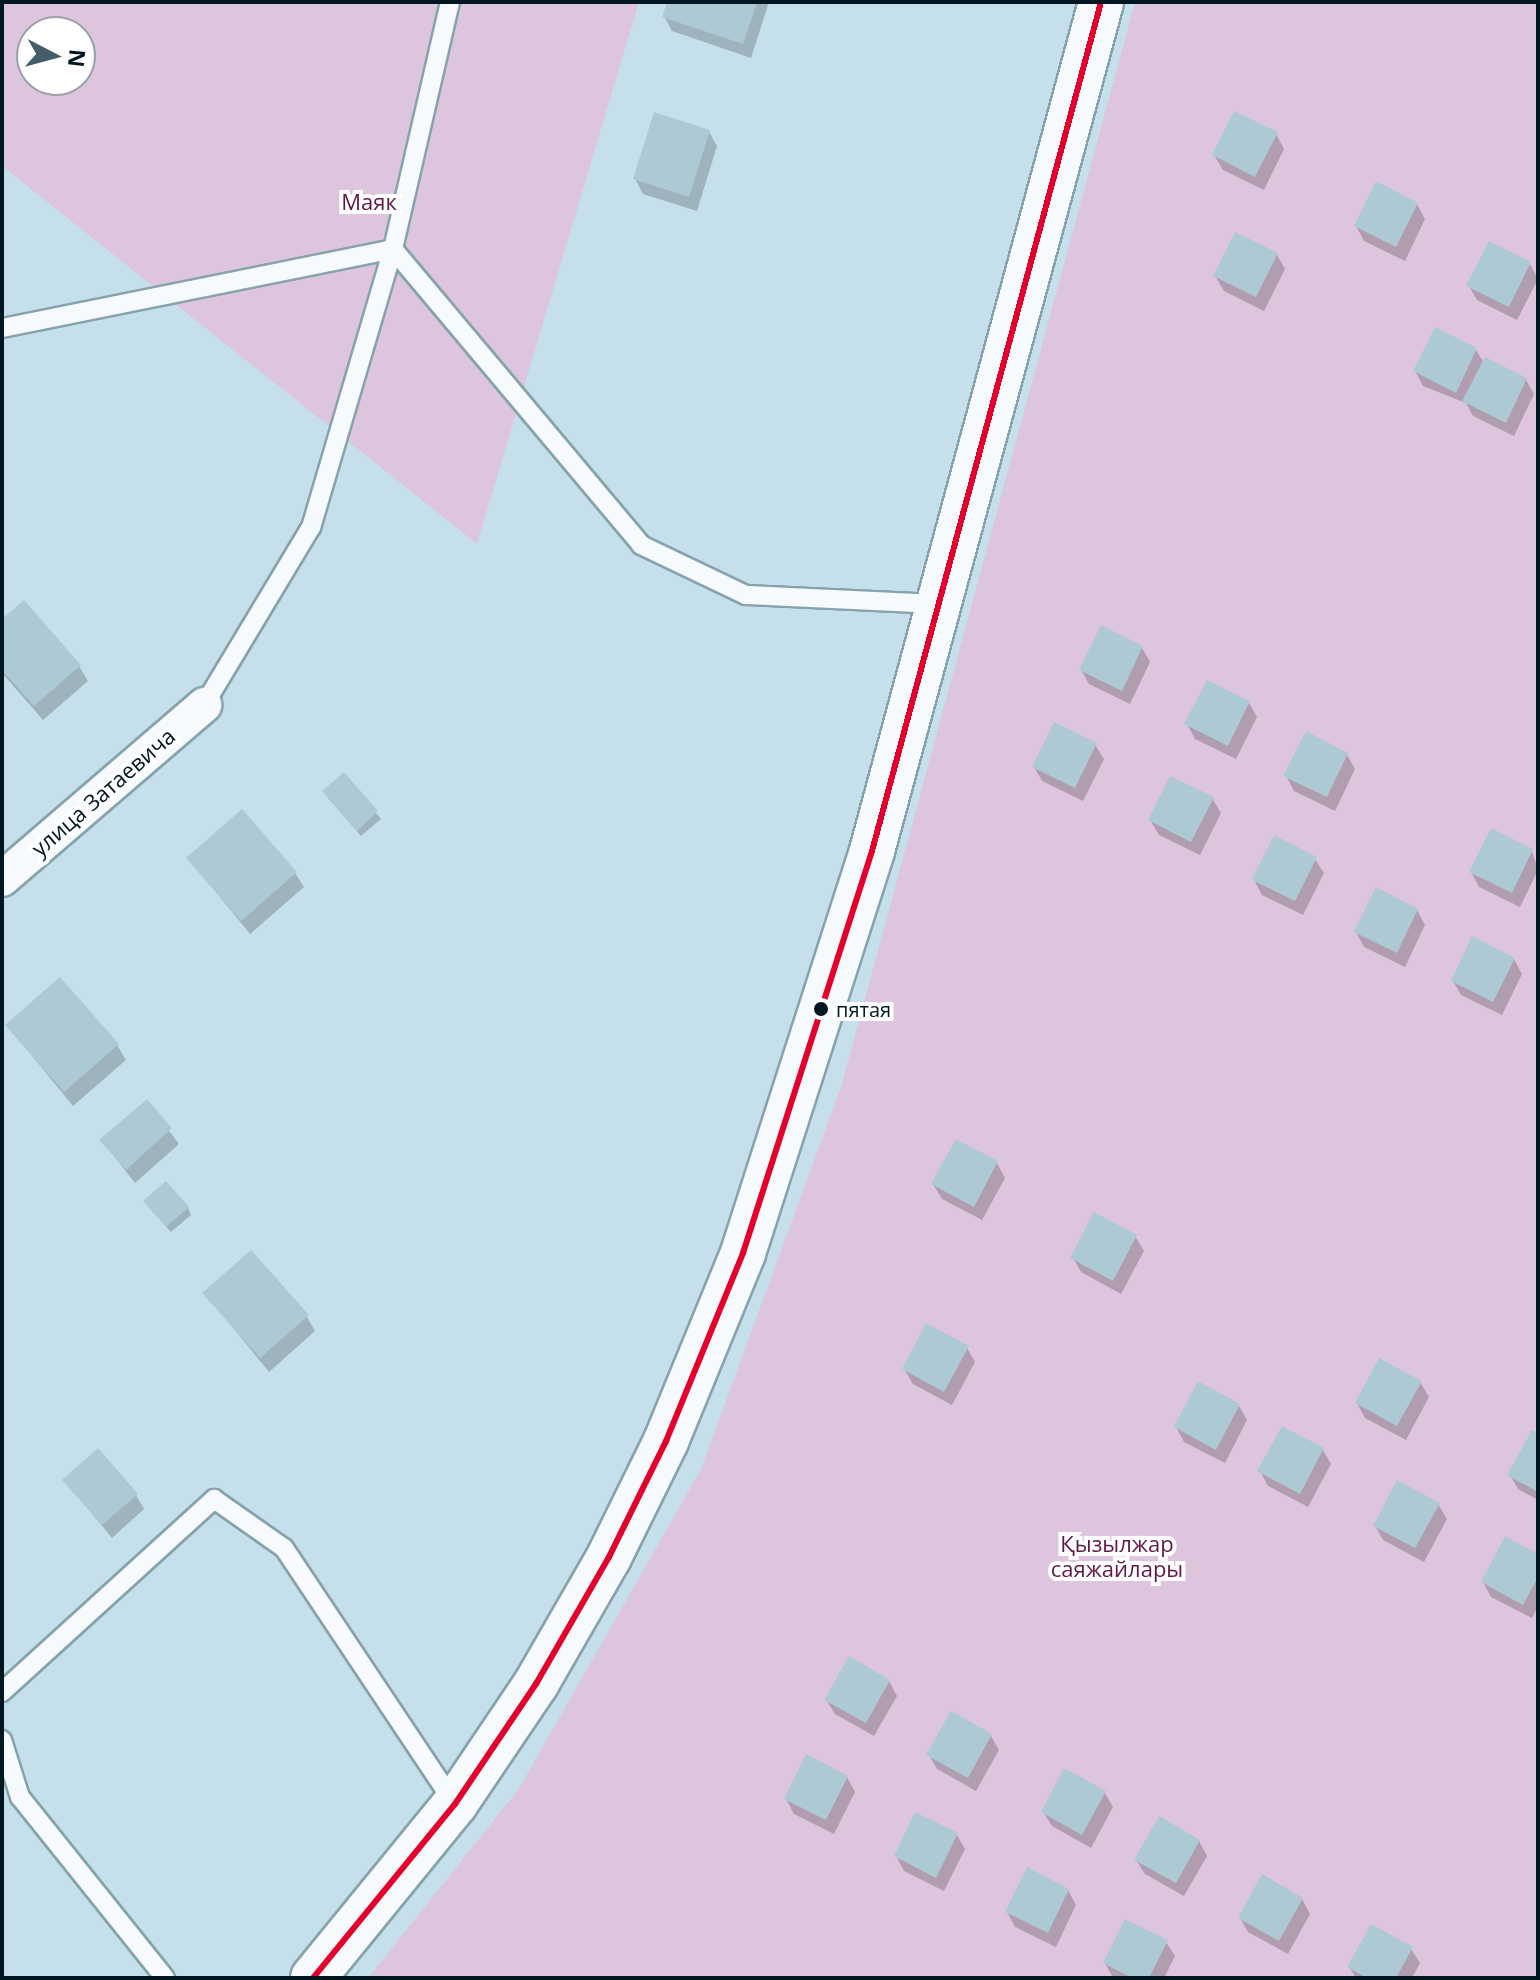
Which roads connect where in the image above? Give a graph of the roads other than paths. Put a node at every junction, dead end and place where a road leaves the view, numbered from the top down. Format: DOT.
graph roads {
  1 [pos="450,2"];
  2 [pos="1101,2"];
  3 [pos="393,249"];
  4 [pos="2,328"];
  5 [pos="939,604"];
  6 [pos="204,705"];
  7 [pos="2,879"];
  8 [pos="2,1692"];
  9 [pos="2,1740"];
  10 [pos="455,1804"];
  11 [pos="165,1978"];
  12 [pos="313,1978"];
  1 -- 3 [label="lane"];
  2 -- 5 [label="main road"];
  3 -- 4 [label="lane"];
  3 -- 5 [label="lane"];
  3 -- 6 [label="lane"];
  5 -- 10 [label="main road"];
  6 -- 7 [label="street, улица Затаевича"];
  8 -- 10 [label="lane"];
  9 -- 11 [label="lane"];
  10 -- 12 [label="main road"];
}
